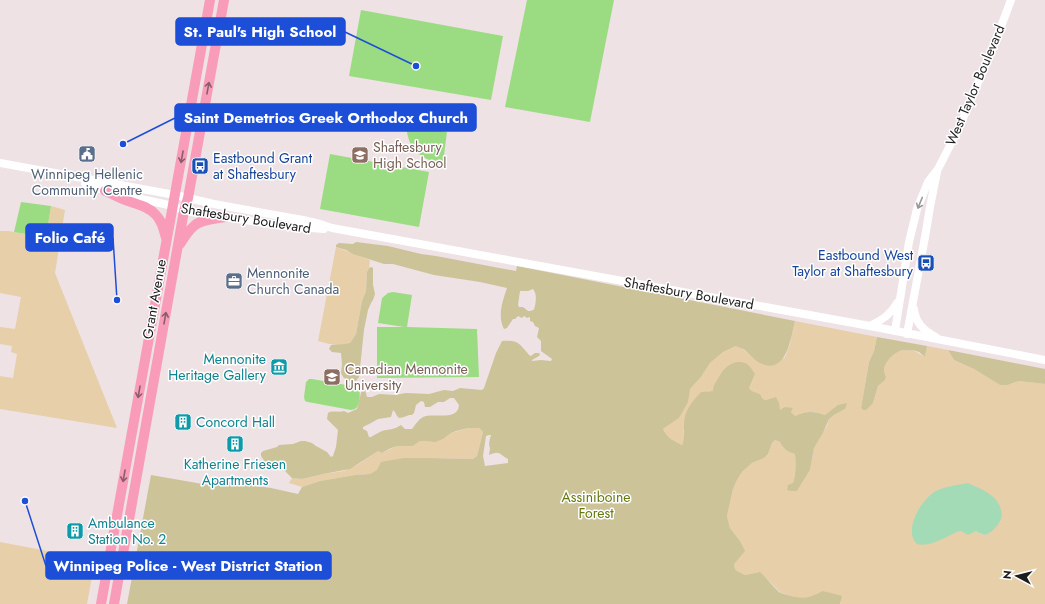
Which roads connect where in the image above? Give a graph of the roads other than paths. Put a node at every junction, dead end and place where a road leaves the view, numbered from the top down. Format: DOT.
graph roads {
  1 [pos="210,0"];
  2 [pos="224,0"];
  3 [pos="1011,0"];
  4 [pos="0,164"];
  5 [pos="938,169"];
  6 [pos="68,176"];
  7 [pos="105,190"];
  8 [pos="175,195"];
  9 [pos="188,198"];
  10 [pos="173,206"];
  11 [pos="184,211"];
  12 [pos="224,217"];
  13 [pos="332,228"];
  14 [pos="167,238"];
  15 [pos="178,247"];
  16 [pos="899,299"];
  17 [pos="913,302"];
  18 [pos="870,326"];
  19 [pos="895,331"];
  20 [pos="907,334"];
  21 [pos="945,341"];
  22 [pos="1045,360"];
  23 [pos="101,604"];
  24 [pos="114,604"];
  1 -- 8 [label="main road, Grant Avenue, one-way"];
  9 -- 2 [label="main road, Grant Avenue, one-way"];
  3 -- 5 [label="street, West Taylor Boulevard"];
  4 -- 6 [label="street, Shaftesbury Boulevard"];
  5 -- 16 [label="street, West Taylor Boulevard, one-way"];
  5 -- 17 [label="street, West Taylor Boulevard"];
  6 -- 7 [label="street, Shaftesbury Boulevard"];
  6 -- 8 [label="street, Shaftesbury Boulevard"];
  7 -- 10 [label="street, Shaftesbury Boulevard"];
  7 -- 14 [label="main road"];
  8 -- 9 [label="street, Shaftesbury Boulevard"];
  8 -- 10 [label="main road, Grant Avenue"];
  9 -- 11 [label="main road, Grant Avenue"];
  9 -- 13 [label="street, Shaftesbury Boulevard"];
  10 -- 11 [label="street, Shaftesbury Boulevard"];
  10 -- 14 [label="main road, Grant Avenue"];
  11 -- 12 [label="street, Shaftesbury Boulevard"];
  11 -- 15 [label="main road, Grant Avenue"];
  12 -- 13 [label="street, Shaftesbury Boulevard"];
  12 -- 15 [label="main road"];
  13 -- 18 [label="street, Shaftesbury Boulevard"];
  14 -- 23 [label="main road, Grant Avenue, one-way"];
  24 -- 15 [label="main road, Grant Avenue, one-way"];
  16 -- 18 [label="street"];
  16 -- 19 [label="street, West Taylor Boulevard"];
  17 -- 20 [label="street, West Taylor Boulevard"];
  17 -- 21 [label="street"];
  18 -- 19 [label="street, Shaftesbury Boulevard"];
  19 -- 20 [label="street, Shaftesbury Boulevard"];
  20 -- 21 [label="street, Shaftesbury Boulevard"];
  21 -- 22 [label="street, Shaftesbury Boulevard"];
}
